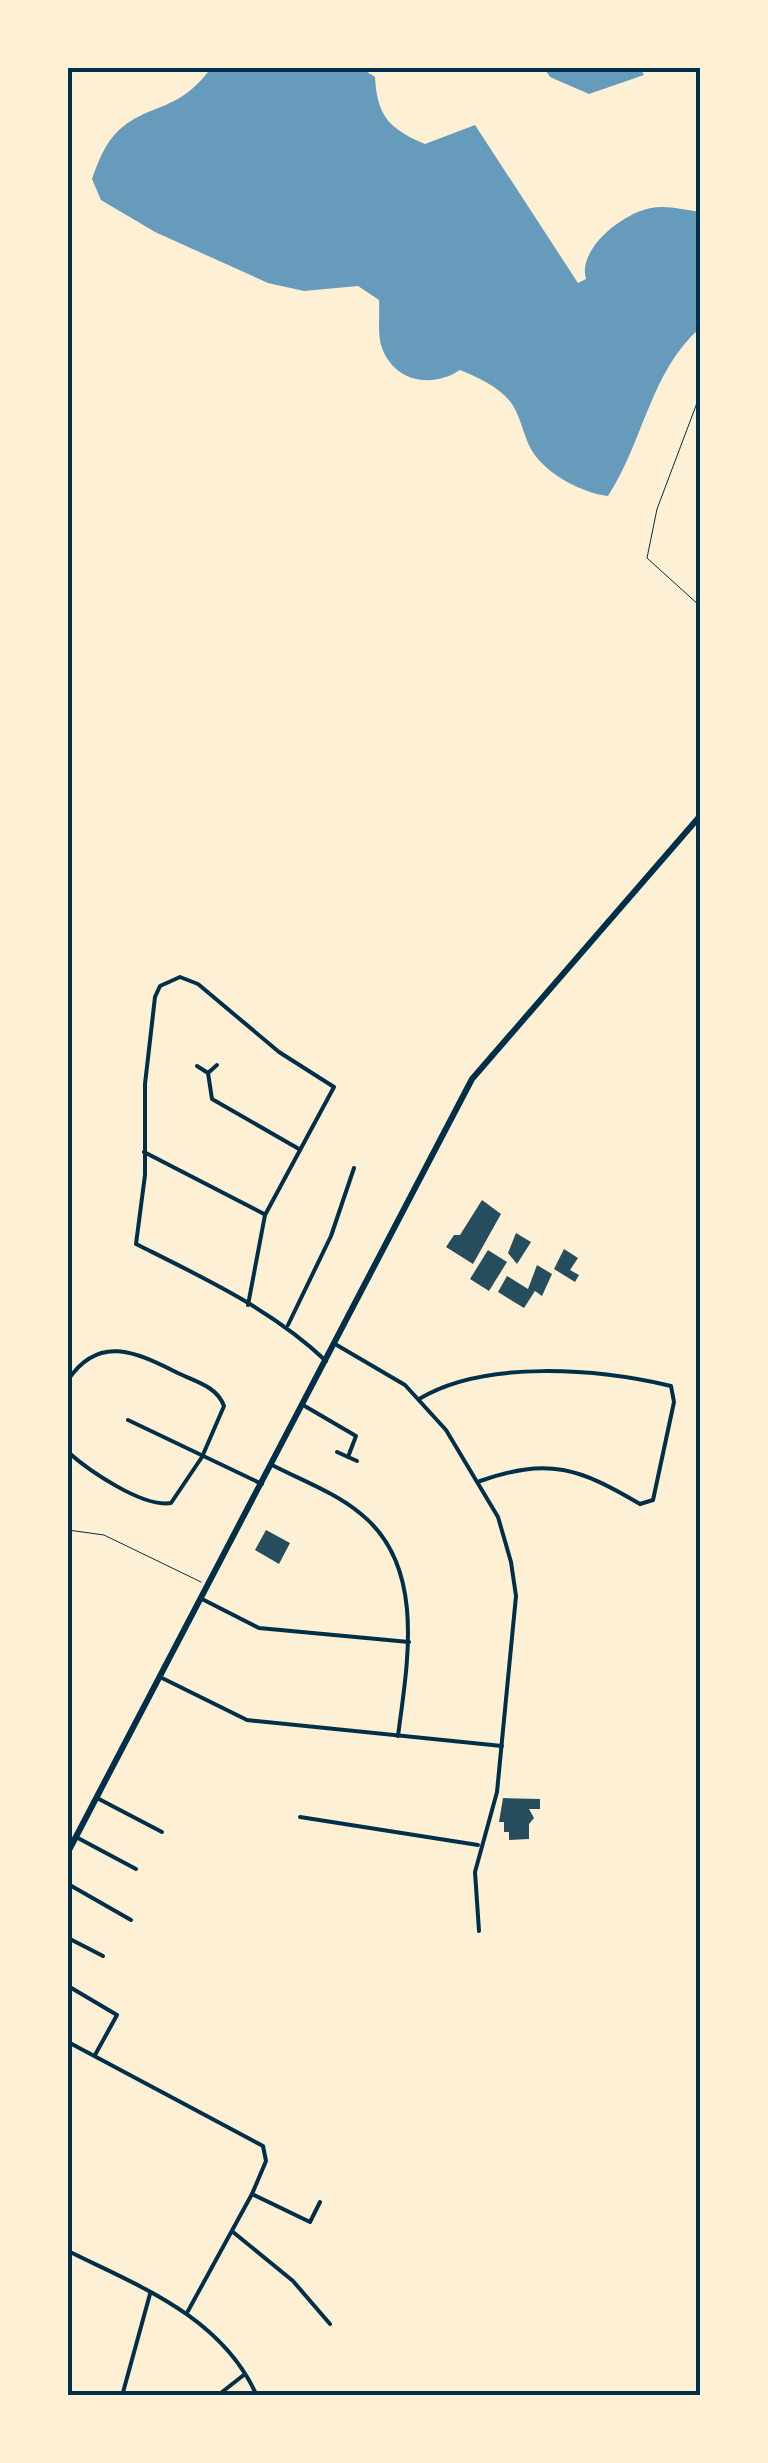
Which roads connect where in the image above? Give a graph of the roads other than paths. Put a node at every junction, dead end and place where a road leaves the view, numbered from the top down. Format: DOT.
graph roads {
  1 [pos="700,816"];
  2 [pos="217,1065"];
  3 [pos="197,1066"];
  4 [pos="208,1073"];
  5 [pos="299,1149"];
  6 [pos="144,1152"];
  7 [pos="354,1168"];
  8 [pos="265,1215"];
  9 [pos="248,1305"];
  10 [pos="288,1325"];
  11 [pos="335,1344"];
  12 [pos="326,1360"];
  13 [pos="68,1380"];
  14 [pos="420,1399"];
  15 [pos="303,1405"];
  16 [pos="128,1420"];
  17 [pos="68,1452"];
  18 [pos="338,1452"];
  19 [pos="202,1457"];
  20 [pos="348,1457"];
  21 [pos="357,1461"];
  22 [pos="272,1465"];
  23 [pos="480,1481"];
  24 [pos="262,1484"];
  25 [pos="202,1599"];
  26 [pos="410,1642"];
  27 [pos="160,1677"];
  28 [pos="398,1736"];
  29 [pos="502,1746"];
  30 [pos="96,1798"];
  31 [pos="300,1817"];
  32 [pos="162,1832"];
  33 [pos="76,1836"];
  34 [pos="480,1845"];
  35 [pos="68,1852"];
  36 [pos="136,1869"];
  37 [pos="68,1884"];
  38 [pos="132,1920"];
  39 [pos="480,1931"];
  40 [pos="68,1938"];
  41 [pos="103,1956"];
  42 [pos="68,1986"];
  43 [pos="68,2042"];
  44 [pos="95,2055"];
  45 [pos="252,2194"];
  46 [pos="320,2202"];
  47 [pos="233,2232"];
  48 [pos="68,2251"];
  49 [pos="151,2292"];
  50 [pos="188,2311"];
  51 [pos="330,2324"];
  52 [pos="245,2374"];
  53 [pos="122,2396"];
  54 [pos="217,2396"];
  55 [pos="257,2396"];
  1 -- 11 [label="highway"];
  2 -- 4 [label="street"];
  3 -- 4 [label="street"];
  4 -- 5 [label="street"];
  5 -- 6 [label="street"];
  5 -- 8 [label="street"];
  6 -- 8 [label="street"];
  6 -- 9 [label="street"];
  7 -- 10 [label="street"];
  8 -- 9 [label="street"];
  9 -- 10 [label="street"];
  10 -- 12 [label="street"];
  11 -- 12 [label="highway"];
  11 -- 14 [label="street"];
  12 -- 15 [label="highway"];
  13 -- 19 [label="street"];
  14 -- 23 [label="street"];
  14 -- 23 [label="street"];
  15 -- 20 [label="street"];
  15 -- 22 [label="highway"];
  16 -- 19 [label="street"];
  17 -- 19 [label="street"];
  18 -- 20 [label="street"];
  19 -- 24 [label="street"];
  20 -- 21 [label="street"];
  22 -- 24 [label="highway"];
  22 -- 26 [label="street"];
  23 -- 29 [label="street"];
  24 -- 25 [label="highway"];
  25 -- 26 [label="street"];
  25 -- 27 [label="highway"];
  26 -- 28 [label="street"];
  27 -- 28 [label="street"];
  27 -- 30 [label="highway"];
  28 -- 29 [label="street"];
  29 -- 34 [label="street"];
  30 -- 32 [label="street"];
  30 -- 33 [label="highway"];
  31 -- 34 [label="street"];
  33 -- 35 [label="highway"];
  33 -- 36 [label="street"];
  34 -- 39 [label="street"];
  37 -- 38 [label="street"];
  40 -- 41 [label="street"];
  42 -- 44 [label="street"];
  43 -- 44 [label="street"];
  44 -- 45 [label="street"];
  45 -- 46 [label="street"];
  45 -- 47 [label="street"];
  47 -- 50 [label="street"];
  47 -- 51 [label="street"];
  48 -- 49 [label="street"];
  49 -- 50 [label="street"];
  49 -- 53 [label="street"];
  50 -- 52 [label="street"];
  52 -- 54 [label="street"];
  52 -- 55 [label="street"];
}
